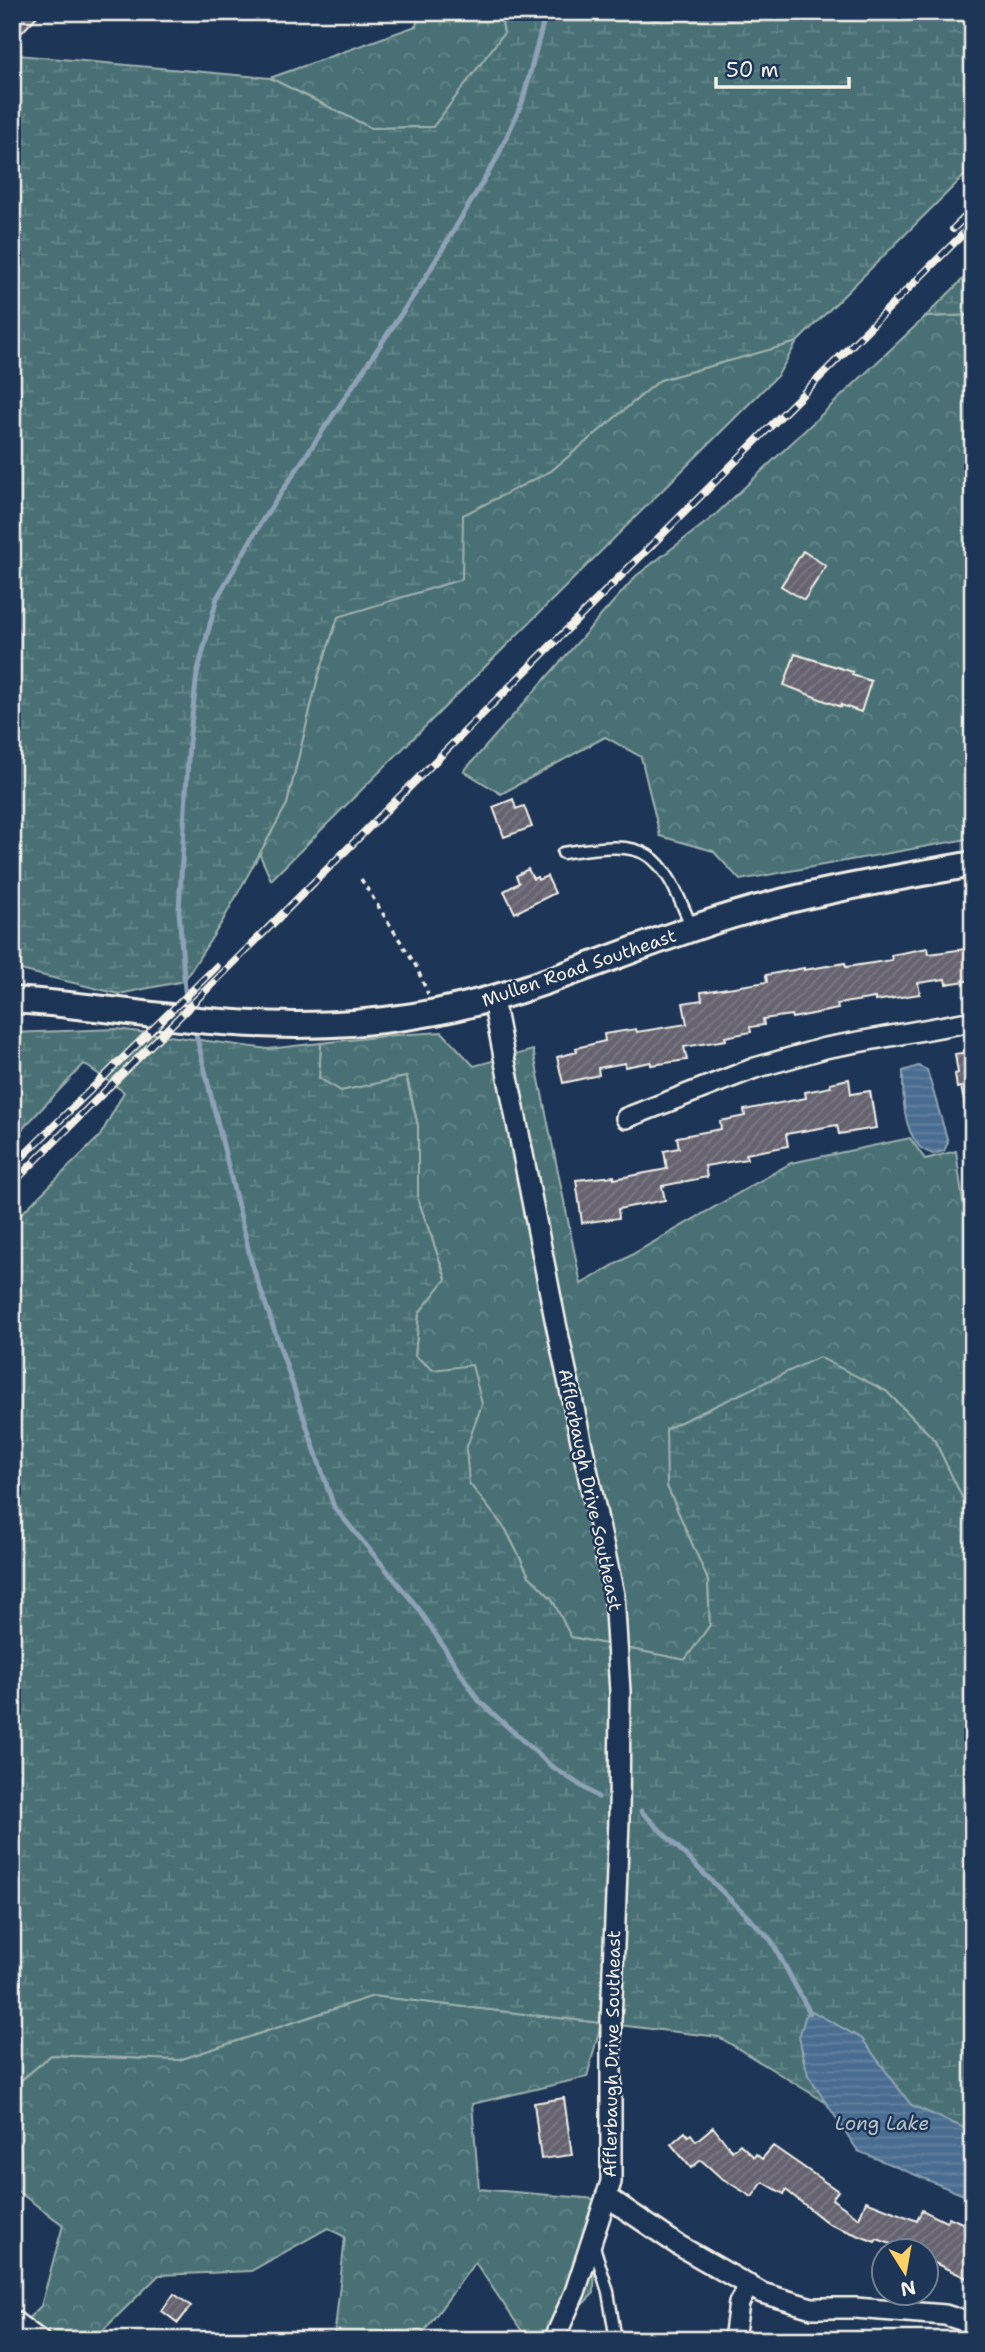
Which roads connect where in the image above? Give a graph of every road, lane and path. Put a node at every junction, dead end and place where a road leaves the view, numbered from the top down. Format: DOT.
graph roads {
  1 [pos="563,853"];
  2 [pos="973,864"];
  3 [pos="362,879"];
  4 [pos="692,929"];
  5 [pos="12,1000"];
  6 [pos="493,1000"];
  7 [pos="435,1013"];
  8 [pos="973,1021"];
  9 [pos="626,1118"];
  10 [pos="606,2196"];
  11 [pos="592,2239"];
  12 [pos="749,2285"];
  13 [pos="12,2320"];
  14 [pos="973,2324"];
  15 [pos="39,2340"];
  16 [pos="554,2340"];
  17 [pos="616,2340"];
  18 [pos="734,2340"];
  1 -- 4 [label="lane"];
  2 -- 4 [label="street, Mullen Road Southeast"];
  3 -- 7 [label="path"];
  4 -- 6 [label="street, Mullen Road Southeast"];
  5 -- 7 [label="street, Mullen Road Southeast"];
  6 -- 7 [label="street, Mullen Road Southeast"];
  6 -- 10 [label="street, Afflerbaugh Drive Southeast"];
  8 -- 9 [label="street"];
  10 -- 11 [label="street, Afflerbaugh Drive Southeast"];
  10 -- 12 [label="street"];
  11 -- 16 [label="street, Afflerbaugh Drive Southeast"];
  11 -- 17 [label="lane"];
  12 -- 14 [label="street"];
  12 -- 18 [label="street"];
  13 -- 15 [label="street"];
}
